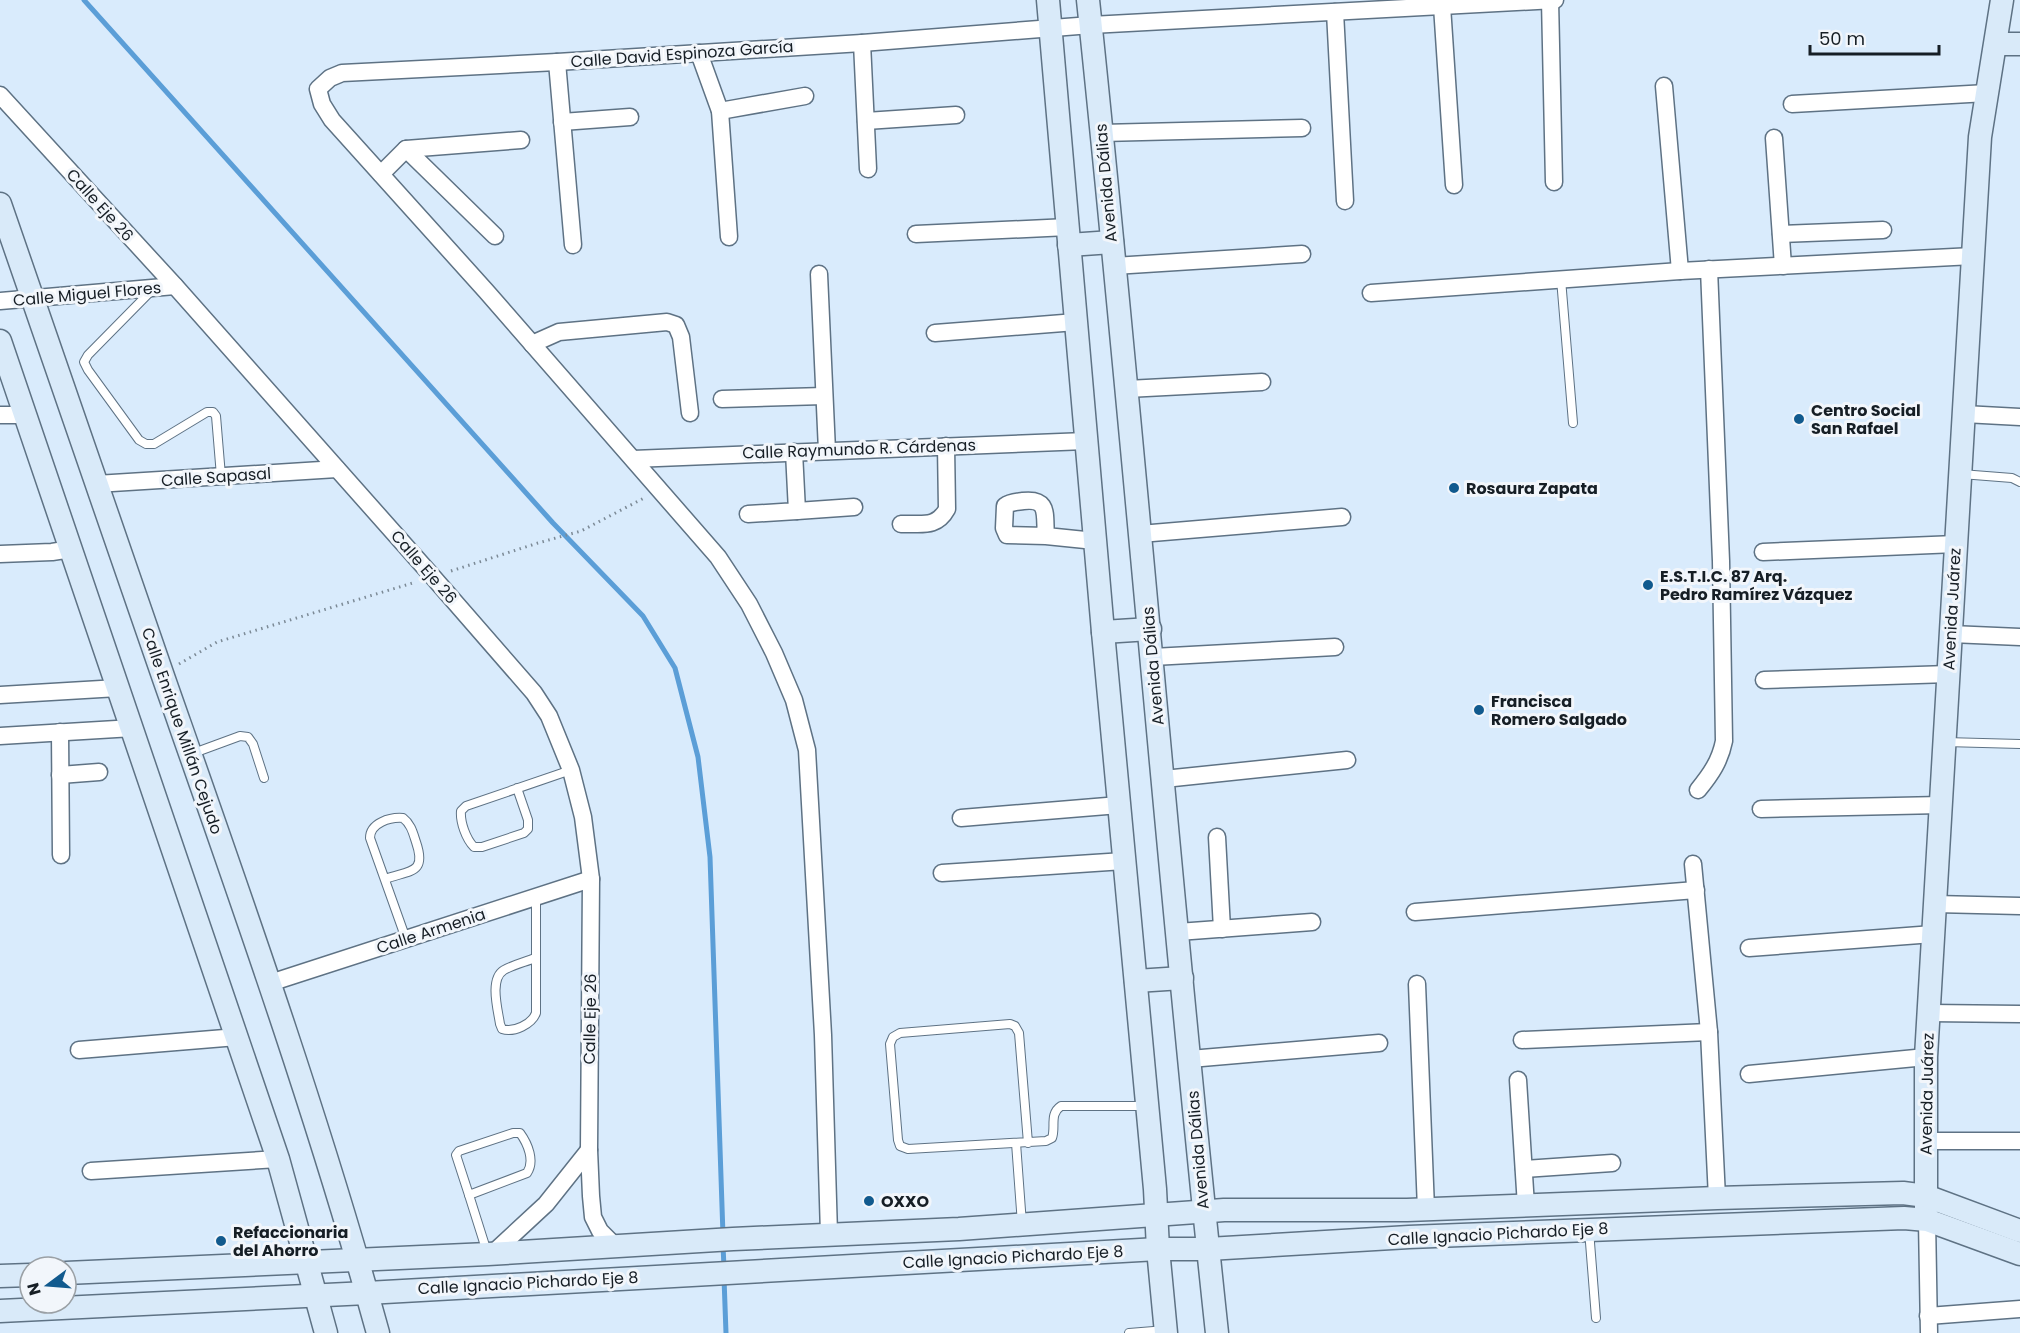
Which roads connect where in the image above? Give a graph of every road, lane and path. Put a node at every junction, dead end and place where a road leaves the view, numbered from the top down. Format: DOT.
graph roads {
  1 [pos="1048,0"];
  2 [pos="1088,0"];
  3 [pos="1550,0"];
  4 [pos="1556,0"];
  5 [pos="2002,0"];
  6 [pos="1442,6"];
  7 [pos="1335,12"];
  8 [pos="1091,25"];
  9 [pos="1050,28"];
  10 [pos="862,43"];
  11 [pos="1996,44"];
  12 [pos="2020,44"];
  13 [pos="699,53"];
  14 [pos="557,62"];
  15 [pos="1664,86"];
  16 [pos="1987,93"];
  17 [pos="0,95"];
  18 [pos="805,96"];
  19 [pos="1792,104"];
  20 [pos="720,111"];
  21 [pos="956,115"];
  22 [pos="630,117"];
  23 [pos="866,121"];
  24 [pos="562,122"];
  25 [pos="1302,128"];
  26 [pos="1102,133"];
  27 [pos="1774,138"];
  28 [pos="521,140"];
  29 [pos="406,149"];
  30 [pos="868,169"];
  31 [pos="381,174"];
  32 [pos="1554,182"];
  33 [pos="1454,184"];
  34 [pos="1345,201"];
  35 [pos="0,204"];
  36 [pos="1883,230"];
  37 [pos="916,234"];
  38 [pos="1781,234"];
  39 [pos="495,236"];
  40 [pos="1069,236"];
  41 [pos="729,237"];
  42 [pos="1112,242"];
  43 [pos="573,246"];
  44 [pos="1302,254"];
  45 [pos="1973,256"];
  46 [pos="1114,266"];
  47 [pos="1783,266"];
  48 [pos="1709,269"];
  49 [pos="1680,271"];
  50 [pos="819,274"];
  51 [pos="1561,279"];
  52 [pos="175,286"];
  53 [pos="153,288"];
  54 [pos="1371,293"];
  55 [pos="33,297"];
  56 [pos="0,302"];
  57 [pos="1076,322"];
  58 [pos="935,333"];
  59 [pos="0,341"];
  60 [pos="532,344"];
  61 [pos="1263,382"];
  62 [pos="1126,389"];
  63 [pos="824,396"];
  64 [pos="722,399"];
  65 [pos="690,412"];
  66 [pos="1964,414"];
  67 [pos="0,415"];
  68 [pos="25,415"];
  69 [pos="2020,417"];
  70 [pos="1573,423"];
  71 [pos="1086,441"];
  72 [pos="946,446"];
  73 [pos="827,451"];
  74 [pos="794,452"];
  75 [pos="633,459"];
  76 [pos="337,469"];
  77 [pos="1960,474"];
  78 [pos="221,477"];
  79 [pos="2020,482"];
  80 [pos="96,484"];
  81 [pos="660,490"];
  82 [pos="854,507"];
  83 [pos="797,511"];
  84 [pos="747,514"];
  85 [pos="1342,517"];
  86 [pos="901,524"];
  87 [pos="1140,534"];
  88 [pos="1046,536"];
  89 [pos="1095,541"];
  90 [pos="1956,544"];
  91 [pos="71,549"];
  92 [pos="1763,552"];
  93 [pos="0,554"];
  94 [pos="433,577"];
  95 [pos="1150,629"];
  96 [pos="1103,632"];
  97 [pos="1951,634"];
  98 [pos="2020,637"];
  99 [pos="1335,647"];
  100 [pos="1153,657"];
  101 [pos="162,674"];
  102 [pos="1948,674"];
  103 [pos="1764,680"];
  104 [pos="118,687"];
  105 [pos="0,695"];
  106 [pos="133,728"];
  107 [pos="60,732"];
  108 [pos="0,735"];
  109 [pos="1945,742"];
  110 [pos="2020,744"];
  111 [pos="190,754"];
  112 [pos="1347,760"];
  113 [pos="571,770"];
  114 [pos="99,772"];
  115 [pos="60,775"];
  116 [pos="264,778"];
  117 [pos="1164,779"];
  118 [pos="517,788"];
  119 [pos="1698,790"];
  120 [pos="1119,805"];
  121 [pos="1941,806"];
  122 [pos="1761,809"];
  123 [pos="960,818"];
  124 [pos="1217,837"];
  125 [pos="61,855"];
  126 [pos="1124,861"];
  127 [pos="1693,864"];
  128 [pos="942,873"];
  129 [pos="385,879"];
  130 [pos="591,879"];
  131 [pos="1696,890"];
  132 [pos="536,897"];
  133 [pos="1935,904"];
  134 [pos="2020,906"];
  135 [pos="1415,912"];
  136 [pos="1312,922"];
  137 [pos="1222,929"];
  138 [pos="1178,932"];
  139 [pos="1933,934"];
  140 [pos="406,939"];
  141 [pos="1749,948"];
  142 [pos="535,958"];
  143 [pos="1182,978"];
  144 [pos="1136,981"];
  145 [pos="270,983"];
  146 [pos="1417,984"];
  147 [pos="1929,1013"];
  148 [pos="2020,1014"];
  149 [pos="1709,1032"];
  150 [pos="237,1037"];
  151 [pos="1522,1040"];
  152 [pos="1379,1043"];
  153 [pos="79,1050"];
  154 [pos="1926,1057"];
  155 [pos="1190,1059"];
  156 [pos="1749,1074"];
  157 [pos="1518,1080"];
  158 [pos="1147,1106"];
  159 [pos="1926,1141"];
  160 [pos="2020,1141"];
  161 [pos="1016,1143"];
  162 [pos="1028,1143"];
  163 [pos="589,1150"];
  164 [pos="278,1159"];
  165 [pos="1612,1163"];
  166 [pos="1524,1169"];
  167 [pos="91,1171"];
  168 [pos="469,1195"];
  169 [pos="1926,1196"];
  170 [pos="1717,1198"];
  171 [pos="1526,1206"];
  172 [pos="1426,1209"];
  173 [pos="1203,1211"];
  174 [pos="1158,1215"];
  175 [pos="1927,1220"];
  176 [pos="1022,1225"];
  177 [pos="959,1229"];
  178 [pos="1588,1230"];
  179 [pos="2020,1231"];
  180 [pos="829,1234"];
  181 [pos="615,1246"];
  182 [pos="1158,1249"];
  183 [pos="1208,1249"];
  184 [pos="490,1254"];
  185 [pos="2020,1254"];
  186 [pos="962,1259"];
  187 [pos="358,1260"];
  188 [pos="307,1262"];
  189 [pos="78,1272"];
  190 [pos="18,1275"];
  191 [pos="0,1276"];
  192 [pos="367,1293"];
  193 [pos="316,1295"];
  194 [pos="2020,1310"];
  195 [pos="0,1311"];
  196 [pos="1928,1316"];
  197 [pos="1596,1318"];
  198 [pos="1166,1331"];
  199 [pos="326,1333"];
  200 [pos="378,1333"];
  201 [pos="1129,1333"];
  202 [pos="1217,1333"];
  203 [pos="1929,1333"];
  1 -- 9 [label="main road"];
  2 -- 8 [label="main road, Avenida Dálias"];
  3 -- 4 [label="street"];
  3 -- 6 [label="street"];
  3 -- 32 [label="street"];
  5 -- 11 [label="main road, Avenida Juárez"];
  6 -- 7 [label="street"];
  6 -- 33 [label="street"];
  7 -- 8 [label="street"];
  7 -- 34 [label="street"];
  8 -- 9 [label="street, Calle David Espinoza García"];
  8 -- 26 [label="main road, Avenida Dálias"];
  9 -- 10 [label="street, Calle David Espinoza García"];
  9 -- 40 [label="main road"];
  10 -- 13 [label="street, Calle David Espinoza García"];
  10 -- 23 [label="street"];
  11 -- 12 [label="main road"];
  11 -- 16 [label="main road, Avenida Juárez"];
  13 -- 14 [label="street, Calle David Espinoza García"];
  13 -- 20 [label="street"];
  14 -- 24 [label="street"];
  14 -- 31 [label="street, Calle David Espinoza García"];
  15 -- 49 [label="street"];
  16 -- 19 [label="street"];
  16 -- 45 [label="main road, Avenida Juárez"];
  17 -- 52 [label="street, Calle Eje 26"];
  18 -- 20 [label="street"];
  20 -- 41 [label="street"];
  21 -- 23 [label="street"];
  22 -- 24 [label="street"];
  23 -- 30 [label="street"];
  24 -- 43 [label="street"];
  25 -- 26 [label="street"];
  26 -- 42 [label="main road, Avenida Dálias"];
  27 -- 38 [label="street"];
  28 -- 29 [label="street"];
  29 -- 31 [label="street"];
  29 -- 39 [label="street"];
  31 -- 60 [label="street"];
  35 -- 55 [label="main road, Calle Enrique Millán Cejudo"];
  36 -- 38 [label="street"];
  37 -- 40 [label="street"];
  38 -- 47 [label="street"];
  40 -- 42 [label="main road"];
  40 -- 57 [label="main road"];
  42 -- 46 [label="main road, Avenida Dálias"];
  44 -- 46 [label="street"];
  45 -- 47 [label="street"];
  45 -- 66 [label="main road, Avenida Juárez"];
  46 -- 62 [label="main road, Avenida Dálias"];
  47 -- 48 [label="street"];
  48 -- 49 [label="street"];
  48 -- 119 [label="street"];
  49 -- 51 [label="street"];
  50 -- 63 [label="street"];
  51 -- 54 [label="street"];
  51 -- 70 [label="lane"];
  52 -- 53 [label="street, Calle Miguel Flores"];
  52 -- 76 [label="street, Calle Eje 26"];
  53 -- 55 [label="street, Calle Miguel Flores"];
  53 -- 78 [label="lane"];
  55 -- 56 [label="street, Calle Miguel Flores"];
  55 -- 80 [label="main road, Calle Enrique Millán Cejudo"];
  57 -- 58 [label="street"];
  57 -- 71 [label="main road"];
  59 -- 68 [label="main road"];
  60 -- 65 [label="street"];
  60 -- 75 [label="street"];
  61 -- 62 [label="street"];
  62 -- 87 [label="main road, Avenida Dálias"];
  63 -- 64 [label="street"];
  63 -- 73 [label="street"];
  66 -- 69 [label="street"];
  66 -- 77 [label="main road, Avenida Juárez"];
  67 -- 68 [label="street"];
  68 -- 91 [label="main road"];
  71 -- 72 [label="street, Calle Raymundo R. Cárdenas"];
  71 -- 89 [label="main road"];
  72 -- 73 [label="street, Calle Raymundo R. Cárdenas"];
  72 -- 86 [label="street"];
  73 -- 74 [label="street, Calle Raymundo R. Cárdenas"];
  74 -- 75 [label="street, Calle Raymundo R. Cárdenas"];
  74 -- 83 [label="street"];
  75 -- 81 [label="street"];
  76 -- 78 [label="street, Calle Sapasal"];
  76 -- 94 [label="street, Calle Eje 26"];
  77 -- 79 [label="lane"];
  77 -- 90 [label="main road, Avenida Juárez"];
  78 -- 80 [label="street, Calle Sapasal"];
  80 -- 101 [label="main road, Calle Enrique Millán Cejudo"];
  81 -- 94 [label="path"];
  81 -- 180 [label="street"];
  82 -- 83 [label="street"];
  83 -- 84 [label="street"];
  85 -- 87 [label="street"];
  87 -- 95 [label="main road, Avenida Dálias"];
  88 -- 89 [label="street"];
  89 -- 96 [label="main road"];
  90 -- 92 [label="street"];
  90 -- 97 [label="main road, Avenida Juárez"];
  91 -- 93 [label="street"];
  91 -- 104 [label="main road"];
  94 -- 101 [label="path"];
  94 -- 113 [label="street, Calle Eje 26"];
  95 -- 96 [label="main road"];
  95 -- 100 [label="main road, Avenida Dálias"];
  96 -- 120 [label="main road"];
  97 -- 98 [label="street"];
  97 -- 102 [label="main road, Avenida Juárez"];
  99 -- 100 [label="street"];
  100 -- 117 [label="main road, Avenida Dálias"];
  101 -- 111 [label="main road, Calle Enrique Millán Cejudo"];
  102 -- 103 [label="street"];
  102 -- 109 [label="main road, Avenida Juárez"];
  104 -- 105 [label="street"];
  104 -- 106 [label="main road"];
  106 -- 107 [label="street"];
  106 -- 150 [label="main road"];
  107 -- 108 [label="street"];
  107 -- 115 [label="street"];
  109 -- 110 [label="lane"];
  109 -- 121 [label="main road, Avenida Juárez"];
  111 -- 116 [label="lane"];
  111 -- 145 [label="main road, Calle Enrique Millán Cejudo"];
  112 -- 117 [label="street"];
  113 -- 118 [label="lane"];
  113 -- 130 [label="street, Calle Eje 26"];
  114 -- 115 [label="street"];
  115 -- 125 [label="street"];
  117 -- 138 [label="main road, Avenida Dálias"];
  118 -- 118 [label="lane"];
  120 -- 123 [label="street"];
  120 -- 126 [label="main road"];
  121 -- 122 [label="street"];
  121 -- 133 [label="main road, Avenida Juárez"];
  124 -- 137 [label="street"];
  126 -- 128 [label="street"];
  126 -- 144 [label="main road"];
  127 -- 131 [label="street"];
  129 -- 129 [label="lane"];
  129 -- 140 [label="lane"];
  130 -- 132 [label="street, Calle Armenia"];
  130 -- 163 [label="street, Calle Eje 26"];
  131 -- 135 [label="street"];
  131 -- 149 [label="street"];
  132 -- 140 [label="street, Calle Armenia"];
  132 -- 142 [label="lane"];
  133 -- 134 [label="street"];
  133 -- 139 [label="main road, Avenida Juárez"];
  136 -- 137 [label="street"];
  137 -- 138 [label="street"];
  138 -- 143 [label="main road, Avenida Dálias"];
  139 -- 141 [label="street"];
  139 -- 147 [label="main road, Avenida Juárez"];
  140 -- 145 [label="street, Calle Armenia"];
  142 -- 142 [label="lane"];
  143 -- 144 [label="main road"];
  143 -- 155 [label="main road, Avenida Dálias"];
  144 -- 158 [label="main road"];
  145 -- 187 [label="main road, Calle Enrique Millán Cejudo"];
  146 -- 172 [label="street"];
  147 -- 148 [label="street"];
  147 -- 154 [label="main road, Avenida Juárez"];
  149 -- 151 [label="street"];
  149 -- 170 [label="street"];
  150 -- 153 [label="street"];
  150 -- 164 [label="main road"];
  152 -- 155 [label="street"];
  154 -- 156 [label="street"];
  154 -- 159 [label="main road, Avenida Juárez"];
  155 -- 173 [label="main road, Avenida Dálias"];
  157 -- 166 [label="street"];
  158 -- 162 [label="lane"];
  158 -- 174 [label="main road"];
  159 -- 160 [label="street"];
  159 -- 169 [label="main road, Avenida Juárez"];
  161 -- 162 [label="lane"];
  161 -- 162 [label="lane"];
  161 -- 176 [label="lane"];
  163 -- 181 [label="street, Calle Eje 26"];
  163 -- 184 [label="street"];
  164 -- 167 [label="street"];
  164 -- 188 [label="main road"];
  165 -- 166 [label="street"];
  166 -- 171 [label="street"];
  168 -- 168 [label="lane"];
  168 -- 184 [label="lane"];
  169 -- 170 [label="main road, Calle Ignacio Pichardo Eje 8"];
  169 -- 175 [label="main road, Avenida Juárez"];
  169 -- 179 [label="main road, Calle Ignacio Pichardo Eje 8"];
  170 -- 171 [label="main road, Calle Ignacio Pichardo Eje 8"];
  171 -- 172 [label="main road, Calle Ignacio Pichardo Eje 8"];
  172 -- 173 [label="main road, Calle Ignacio Pichardo Eje 8"];
  173 -- 174 [label="main road, Calle Ignacio Pichardo Eje 8"];
  173 -- 183 [label="main road, Avenida Dálias"];
  174 -- 176 [label="main road, Calle Ignacio Pichardo Eje 8"];
  174 -- 182 [label="main road"];
  175 -- 178 [label="main road, Calle Ignacio Pichardo Eje 8"];
  175 -- 185 [label="main road, Calle Ignacio Pichardo Eje 8"];
  175 -- 196 [label="street"];
  176 -- 177 [label="main road, Calle Ignacio Pichardo Eje 8"];
  177 -- 180 [label="main road, Calle Ignacio Pichardo Eje 8"];
  177 -- 186 [label="main road"];
  178 -- 183 [label="main road, Calle Ignacio Pichardo Eje 8"];
  178 -- 197 [label="lane"];
  180 -- 181 [label="main road, Calle Ignacio Pichardo Eje 8"];
  181 -- 184 [label="main road, Calle Ignacio Pichardo Eje 8"];
  182 -- 183 [label="main road, Calle Ignacio Pichardo Eje 8"];
  182 -- 186 [label="main road, Calle Ignacio Pichardo Eje 8"];
  182 -- 198 [label="main road"];
  183 -- 202 [label="main road, Avenida Dálias"];
  184 -- 187 [label="main road, Calle Ignacio Pichardo Eje 8"];
  186 -- 192 [label="main road, Calle Ignacio Pichardo Eje 8"];
  187 -- 188 [label="main road, Calle Ignacio Pichardo Eje 8"];
  187 -- 192 [label="main road, Calle Enrique Millán Cejudo"];
  188 -- 189 [label="main road, Calle Ignacio Pichardo Eje 8"];
  188 -- 193 [label="main road"];
  190 -- 191 [label="main road"];
  192 -- 193 [label="main road, Calle Ignacio Pichardo Eje 8"];
  192 -- 200 [label="main road, Calle Enrique Millán Cejudo"];
  193 -- 195 [label="main road, Calle Ignacio Pichardo Eje 8"];
  193 -- 199 [label="main road"];
  194 -- 196 [label="street"];
  196 -- 203 [label="street"];
  198 -- 201 [label="lane"];
}
